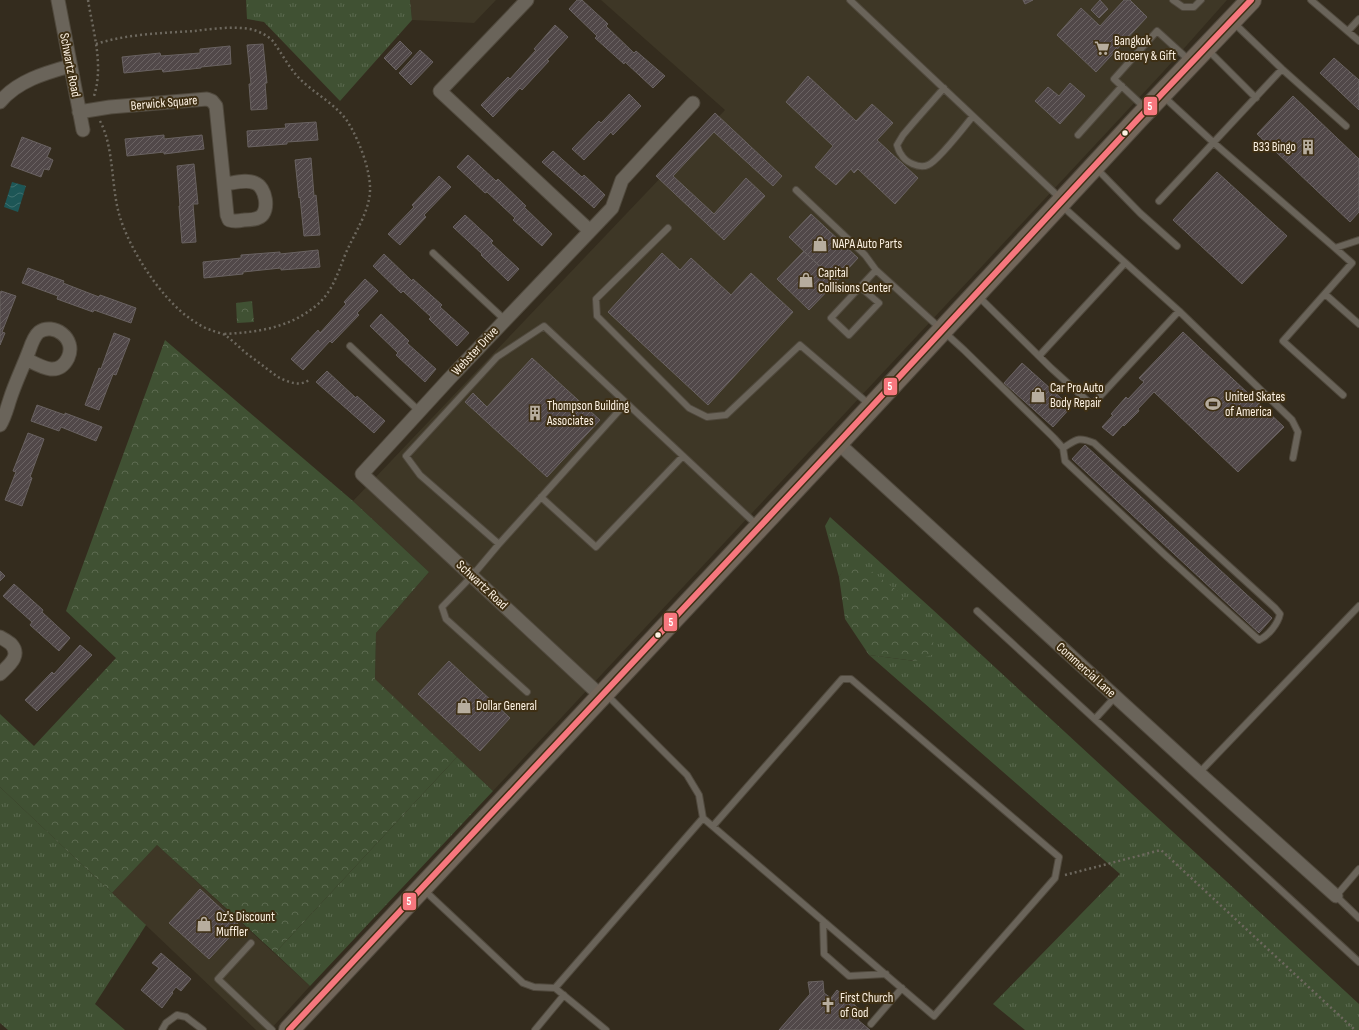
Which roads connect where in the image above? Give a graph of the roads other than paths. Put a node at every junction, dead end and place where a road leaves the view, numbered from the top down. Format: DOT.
graph roads {
  1 [pos="58,0"];
  2 [pos="527,0"];
  3 [pos="850,0"];
  4 [pos="1174,0"];
  5 [pos="1201,0"];
  6 [pos="1250,0"];
  7 [pos="1311,0"];
  8 [pos="1359,19"];
  9 [pos="1231,21"];
  10 [pos="1348,31"];
  11 [pos="1359,41"];
  12 [pos="1205,48"];
  13 [pos="1192,62"];
  14 [pos="70,66"];
  15 [pos="1282,69"];
  16 [pos="1122,86"];
  17 [pos="944,88"];
  18 [pos="1161,95"];
  19 [pos="1256,98"];
  20 [pos="0,102"];
  21 [pos="693,103"];
  22 [pos="1147,109"];
  23 [pos="80,112"];
  24 [pos="973,116"];
  25 [pos="1346,126"];
  26 [pos="82,130"];
  27 [pos="1078,135"];
  28 [pos="1214,143"];
  29 [pos="1094,166"];
  30 [pos="225,184"];
  31 [pos="796,190"];
  32 [pos="1159,201"];
  33 [pos="1061,202"];
  34 [pos="668,228"];
  35 [pos="589,230"];
  36 [pos="1359,240"];
  37 [pos="1178,246"];
  38 [pos="1335,248"];
  39 [pos="433,253"];
  40 [pos="1125,263"];
  41 [pos="876,270"];
  42 [pos="860,287"];
  43 [pos="976,294"];
  44 [pos="1325,294"];
  45 [pos="1178,311"];
  46 [pos="505,320"];
  47 [pos="1359,324"];
  48 [pos="942,330"];
  49 [pos="350,346"];
  50 [pos="1039,356"];
  51 [pos="26,360"];
  52 [pos="1343,395"];
  53 [pos="626,403"];
  54 [pos="872,406"];
  55 [pos="419,411"];
  56 [pos="0,425"];
  57 [pos="838,443"];
  58 [pos="1063,448"];
  59 [pos="683,456"];
  60 [pos="1293,458"];
  61 [pos="362,474"];
  62 [pos="541,497"];
  63 [pos="759,527"];
  64 [pos="499,544"];
  65 [pos="472,576"];
  66 [pos="1359,606"];
  67 [pos="977,611"];
  68 [pos="0,637"];
  69 [pos="0,674"];
  70 [pos="527,692"];
  71 [pos="603,694"];
  72 [pos="1115,697"];
  73 [pos="1095,719"];
  74 [pos="1199,773"];
  75 [pos="703,818"];
  76 [pos="713,826"];
  77 [pos="1359,869"];
  78 [pos="422,888"];
  79 [pos="1336,896"];
  80 [pos="1359,918"];
  81 [pos="823,921"];
  82 [pos="251,943"];
  83 [pos="1359,962"];
  84 [pos="886,974"];
  85 [pos="556,988"];
  86 [pos="902,988"];
  87 [pos="564,995"];
  88 [pos="871,1024"];
  89 [pos="162,1030"];
  90 [pos="202,1030"];
  91 [pos="272,1030"];
  92 [pos="289,1030"];
  93 [pos="535,1030"];
  94 [pos="606,1030"];
  1 -- 14 [label="street, Schwartz Road"];
  2 -- 35 [label="street"];
  3 -- 17 [label="lane"];
  4 -- 5 [label="lane"];
  6 -- 9 [label="main road"];
  7 -- 10 [label="lane"];
  8 -- 10 [label="lane"];
  9 -- 12 [label="main road"];
  9 -- 15 [label="lane"];
  10 -- 11 [label="lane"];
  12 -- 13 [label="main road"];
  12 -- 19 [label="lane"];
  13 -- 16 [label="lane"];
  13 -- 18 [label="main road"];
  14 -- 20 [label="street"];
  14 -- 23 [label="street, Schwartz Road"];
  15 -- 19 [label="lane"];
  15 -- 25 [label="lane"];
  16 -- 22 [label="lane"];
  16 -- 27 [label="lane"];
  17 -- 24 [label="lane"];
  17 -- 24 [label="lane"];
  18 -- 22 [label="main road"];
  18 -- 28 [label="lane"];
  19 -- 28 [label="lane"];
  21 -- 35 [label="street, Webster Drive"];
  22 -- 29 [label="main road"];
  23 -- 26 [label="street, Schwartz Road"];
  23 -- 30 [label="street, Berwick Square"];
  24 -- 33 [label="lane"];
  28 -- 32 [label="lane"];
  28 -- 38 [label="lane"];
  29 -- 33 [label="main road"];
  29 -- 37 [label="lane"];
  31 -- 41 [label="lane"];
  33 -- 40 [label="lane"];
  33 -- 43 [label="main road"];
  34 -- 54 [label="lane"];
  35 -- 46 [label="street, Webster Drive"];
  36 -- 38 [label="lane"];
  38 -- 44 [label="lane"];
  39 -- 46 [label="lane"];
  40 -- 45 [label="lane"];
  40 -- 50 [label="lane"];
  41 -- 42 [label="lane"];
  41 -- 48 [label="lane"];
  42 -- 42 [label="lane"];
  43 -- 48 [label="main road"];
  43 -- 50 [label="lane"];
  44 -- 47 [label="lane"];
  44 -- 52 [label="lane"];
  45 -- 50 [label="lane"];
  45 -- 60 [label="lane"];
  46 -- 55 [label="street, Webster Drive"];
  48 -- 54 [label="main road"];
  48 -- 58 [label="lane"];
  49 -- 55 [label="lane"];
  51 -- 56 [label="street"];
  53 -- 59 [label="lane"];
  53 -- 62 [label="lane"];
  53 -- 64 [label="lane"];
  54 -- 57 [label="main road"];
  55 -- 61 [label="street, Webster Drive"];
  57 -- 63 [label="main road"];
  57 -- 72 [label="street, Commercial Lane"];
  58 -- 58 [label="lane"];
  59 -- 62 [label="lane"];
  59 -- 63 [label="lane"];
  61 -- 65 [label="street, Schwartz Road"];
  62 -- 64 [label="lane"];
  63 -- 71 [label="main road"];
  64 -- 65 [label="lane"];
  65 -- 70 [label="lane"];
  65 -- 71 [label="street, Schwartz Road"];
  66 -- 74 [label="lane"];
  67 -- 73 [label="lane"];
  68 -- 69 [label="street"];
  71 -- 75 [label="lane"];
  71 -- 78 [label="main road"];
  72 -- 73 [label="lane"];
  72 -- 74 [label="street, Commercial Lane"];
  73 -- 83 [label="lane"];
  74 -- 79 [label="street, Commercial Lane"];
  75 -- 76 [label="lane"];
  75 -- 85 [label="lane"];
  76 -- 81 [label="lane"];
  76 -- 86 [label="lane"];
  77 -- 79 [label="lane"];
  78 -- 85 [label="lane"];
  78 -- 92 [label="main road"];
  79 -- 80 [label="lane"];
  81 -- 84 [label="lane"];
  81 -- 84 [label="lane"];
  82 -- 91 [label="lane"];
  84 -- 86 [label="lane"];
  85 -- 87 [label="lane"];
  86 -- 88 [label="lane"];
  87 -- 93 [label="lane"];
  87 -- 94 [label="lane"];
  89 -- 90 [label="lane"];
}
